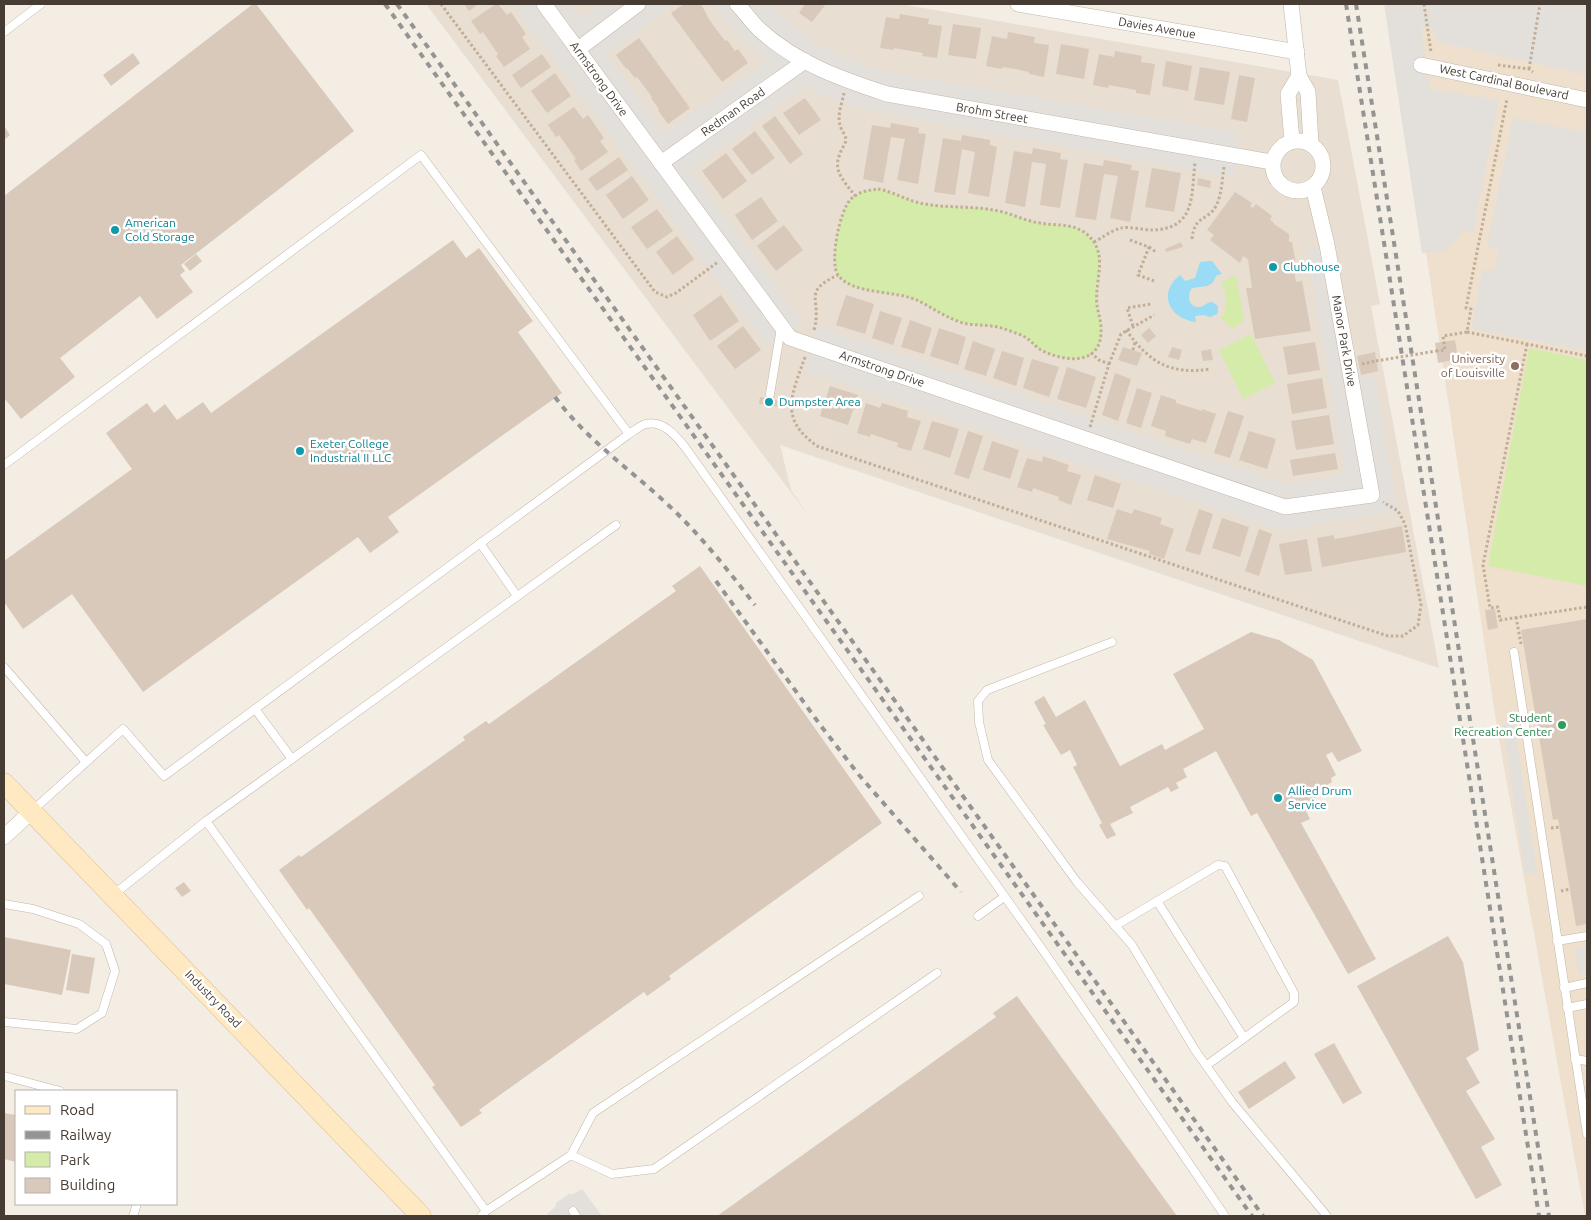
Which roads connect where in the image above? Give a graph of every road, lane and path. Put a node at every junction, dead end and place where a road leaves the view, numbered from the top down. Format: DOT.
graph roads {
  1 [pos="41,4"];
  2 [pos="441,4"];
  3 [pos="544,4"];
  4 [pos="638,4"];
  5 [pos="738,4"];
  6 [pos="1018,4"];
  7 [pos="1291,4"];
  8 [pos="1424,4"];
  9 [pos="1540,4"];
  10 [pos="4,32"];
  11 [pos="577,50"];
  12 [pos="1297,52"];
  13 [pos="1440,54"];
  14 [pos="804,61"];
  15 [pos="1421,65"];
  16 [pos="1495,66"];
  17 [pos="1529,69"];
  18 [pos="1534,73"];
  19 [pos="1299,76"];
  20 [pos="847,81"];
  21 [pos="1526,87"];
  22 [pos="1507,98"];
  23 [pos="1587,100"];
  24 [pos="1292,140"];
  25 [pos="1312,144"];
  26 [pos="1197,149"];
  27 [pos="1225,154"];
  28 [pos="661,162"];
  29 [pos="1272,162"];
  30 [pos="1313,187"];
  31 [pos="855,196"];
  32 [pos="1192,239"];
  33 [pos="1130,240"];
  34 [pos="1094,242"];
  35 [pos="1149,247"];
  36 [pos="1156,252"];
  37 [pos="728,255"];
  38 [pos="838,275"];
  39 [pos="1154,281"];
  40 [pos="1151,304"];
  41 [pos="1154,315"];
  42 [pos="781,326"];
  43 [pos="1133,326"];
  44 [pos="1126,330"];
  45 [pos="1467,332"];
  46 [pos="1135,342"];
  47 [pos="810,344"];
  48 [pos="1527,344"];
  49 [pos="1133,350"];
  50 [pos="1091,353"];
  51 [pos="1587,356"];
  52 [pos="1376,361"];
  53 [pos="1109,364"];
  54 [pos="1212,369"];
  55 [pos="770,394"];
  56 [pos="629,434"];
  57 [pos="1087,439"];
  58 [pos="4,465"];
  59 [pos="1372,495"];
  60 [pos="616,525"];
  61 [pos="480,543"];
  62 [pos="517,596"];
  63 [pos="1587,607"];
  64 [pos="1516,617"];
  65 [pos="1112,642"];
  66 [pos="1518,650"];
  67 [pos="4,667"];
  68 [pos="256,709"];
  69 [pos="292,759"];
  70 [pos="86,762"];
  71 [pos="4,782"];
  72 [pos="32,811"];
  73 [pos="206,822"];
  74 [pos="4,837"];
  75 [pos="113,895"];
  76 [pos="919,896"];
  77 [pos="1004,897"];
  78 [pos="1157,901"];
  79 [pos="4,904"];
  80 [pos="978,916"];
  81 [pos="1115,926"];
  82 [pos="1587,936"];
  83 [pos="1557,941"];
  84 [pos="937,973"];
  85 [pos="1587,983"];
  86 [pos="1564,988"];
  87 [pos="1587,1004"];
  88 [pos="1567,1008"];
  89 [pos="4,1022"];
  90 [pos="1244,1038"];
  91 [pos="1575,1059"];
  92 [pos="1587,1061"];
  93 [pos="1207,1066"];
  94 [pos="4,1076"];
  95 [pos="56,1090"];
  96 [pos="1585,1104"];
  97 [pos="1587,1134"];
  98 [pos="571,1155"];
  99 [pos="483,1214"];
  100 [pos="421,1216"];
  101 [pos="1225,1216"];
  102 [pos="1327,1216"];
  1 -- 10 [label="lane"];
  2 -- 37 [label="path"];
  3 -- 11 [label="street, Armstrong Drive"];
  4 -- 11 [label="street"];
  5 -- 14 [label="street, Brohm Street"];
  6 -- 12 [label="street, Davies Avenue"];
  7 -- 12 [label="street"];
  8 -- 13 [label="path"];
  9 -- 17 [label="path"];
  11 -- 28 [label="street, Armstrong Drive"];
  12 -- 19 [label="street"];
  14 -- 20 [label="street, Brohm Street"];
  14 -- 28 [label="street, Redman Road"];
  15 -- 21 [label="street, West Cardinal Boulevard"];
  16 -- 17 [label="path"];
  17 -- 18 [label="path"];
  17 -- 21 [label="path"];
  19 -- 24 [label="street"];
  19 -- 25 [label="street"];
  20 -- 26 [label="street, Brohm Street"];
  20 -- 31 [label="path"];
  21 -- 23 [label="street, West Cardinal Boulevard"];
  22 -- 45 [label="path"];
  24 -- 25 [label="street"];
  24 -- 29 [label="street"];
  25 -- 30 [label="street"];
  26 -- 27 [label="street, Brohm Street"];
  26 -- 34 [label="path"];
  27 -- 29 [label="street, Brohm Street"];
  27 -- 32 [label="path"];
  28 -- 37 [label="street, Armstrong Drive"];
  29 -- 30 [label="street"];
  30 -- 59 [label="street, Manor Park Drive"];
  31 -- 34 [label="path"];
  31 -- 38 [label="path"];
  33 -- 35 [label="path"];
  34 -- 50 [label="path"];
  35 -- 36 [label="path"];
  35 -- 39 [label="path"];
  37 -- 42 [label="street, Armstrong Drive"];
  38 -- 47 [label="path"];
  38 -- 50 [label="path"];
  40 -- 43 [label="path"];
  41 -- 43 [label="path"];
  42 -- 47 [label="street, Armstrong Drive"];
  42 -- 55 [label="lane"];
  43 -- 44 [label="path"];
  44 -- 46 [label="path"];
  44 -- 53 [label="path"];
  45 -- 48 [label="path"];
  45 -- 52 [label="path, bridge"];
  46 -- 49 [label="path"];
  46 -- 54 [label="path"];
  47 -- 57 [label="street, Armstrong Drive"];
  47 -- 59 [label="path"];
  48 -- 51 [label="path"];
  48 -- 64 [label="path"];
  50 -- 53 [label="path"];
  53 -- 57 [label="path"];
  56 -- 58 [label="lane"];
  56 -- 61 [label="lane"];
  56 -- 77 [label="lane"];
  57 -- 59 [label="street, Armstrong Drive"];
  60 -- 62 [label="lane"];
  61 -- 62 [label="lane"];
  61 -- 68 [label="lane"];
  62 -- 69 [label="lane"];
  63 -- 64 [label="path"];
  64 -- 66 [label="path"];
  65 -- 81 [label="lane"];
  66 -- 83 [label="lane"];
  67 -- 70 [label="lane"];
  68 -- 69 [label="lane"];
  68 -- 70 [label="lane"];
  69 -- 73 [label="lane"];
  70 -- 72 [label="lane"];
  71 -- 72 [label="main road, Industry Road"];
  72 -- 74 [label="street"];
  72 -- 75 [label="main road, Industry Road"];
  73 -- 75 [label="lane"];
  73 -- 99 [label="lane"];
  75 -- 100 [label="main road, Industry Road"];
  76 -- 98 [label="lane"];
  77 -- 80 [label="lane"];
  77 -- 101 [label="lane"];
  78 -- 81 [label="lane"];
  78 -- 90 [label="lane"];
  78 -- 90 [label="lane"];
  79 -- 89 [label="lane"];
  81 -- 93 [label="lane"];
  82 -- 83 [label="lane"];
  83 -- 86 [label="lane"];
  84 -- 98 [label="lane"];
  85 -- 86 [label="lane"];
  86 -- 88 [label="lane"];
  87 -- 88 [label="lane"];
  88 -- 91 [label="lane"];
  90 -- 93 [label="lane"];
  91 -- 92 [label="lane"];
  91 -- 96 [label="lane"];
  93 -- 102 [label="lane"];
  94 -- 95 [label="lane"];
  96 -- 97 [label="lane"];
  98 -- 99 [label="lane"];
}
